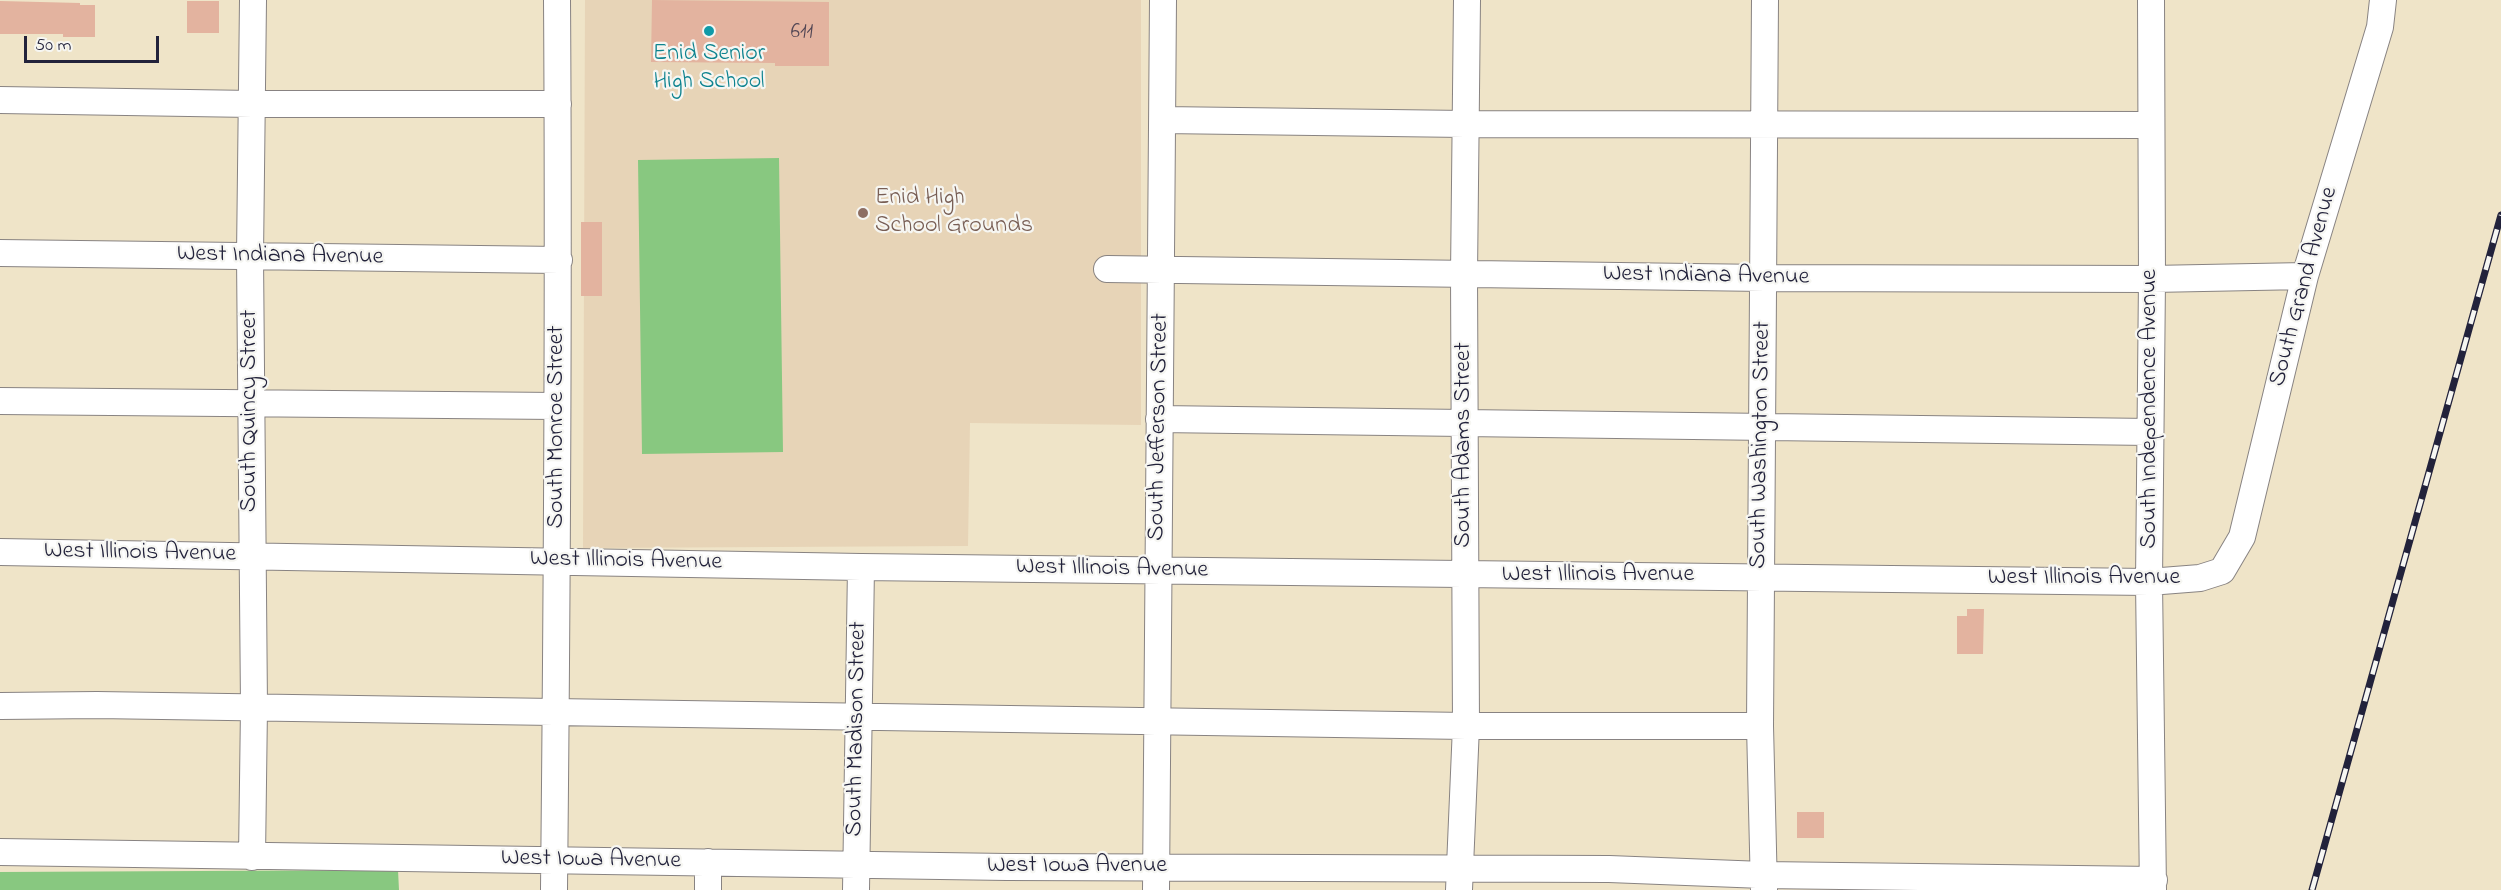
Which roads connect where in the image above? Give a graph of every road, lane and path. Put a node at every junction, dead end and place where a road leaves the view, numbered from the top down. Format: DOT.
graph roads {
  1 [pos="254,0"];
  2 [pos="557,0"];
  3 [pos="1162,0"];
  4 [pos="1467,0"];
  5 [pos="1765,0"];
  6 [pos="2151,0"];
  7 [pos="2384,0"];
  8 [pos="0,100"];
  9 [pos="252,104"];
  10 [pos="558,104"];
  11 [pos="1162,120"];
  12 [pos="1765,123"];
  13 [pos="1465,124"];
  14 [pos="2151,125"];
  15 [pos="0,253"];
  16 [pos="250,256"];
  17 [pos="559,260"];
  18 [pos="1107,269"];
  19 [pos="1162,269"];
  20 [pos="1464,275"];
  21 [pos="2305,276"];
  22 [pos="1765,278"];
  23 [pos="2152,279"];
  24 [pos="0,401"];
  25 [pos="251,404"];
  26 [pos="557,406"];
  27 [pos="1159,419"];
  28 [pos="1465,423"];
  29 [pos="1762,427"];
  30 [pos="2150,432"];
  31 [pos="0,552"];
  32 [pos="252,556"];
  33 [pos="558,560"];
  34 [pos="861,567"];
  35 [pos="1159,570"];
  36 [pos="2222,571"];
  37 [pos="1466,576"];
  38 [pos="1761,577"];
  39 [pos="2149,582"];
  40 [pos="0,706"];
  41 [pos="254,707"];
  42 [pos="554,713"];
  43 [pos="858,718"];
  44 [pos="1158,720"];
  45 [pos="1466,726"];
  46 [pos="1760,726"];
  47 [pos="0,852"];
  48 [pos="252,857"];
  49 [pos="554,860"];
  50 [pos="708,862"];
  51 [pos="856,864"];
  52 [pos="1007,878"];
  53 [pos="1156,878"];
  54 [pos="1307,880"];
  55 [pos="1459,880"];
  56 [pos="1609,880"];
  57 [pos="1763,883"];
  58 [pos="2153,885"];
  59 [pos="554,890"];
  60 [pos="708,890"];
  61 [pos="856,890"];
  1 -- 9 [label="street, South Quincy Street"];
  2 -- 10 [label="street, South Monroe Street"];
  3 -- 11 [label="street, South Jefferson Street"];
  4 -- 13 [label="street, South Adams Street"];
  5 -- 12 [label="street, South Washington Street"];
  6 -- 14 [label="street, South Independence Avenue"];
  7 -- 21 [label="street, South Grand Avenue"];
  8 -- 9 [label="street"];
  9 -- 10 [label="street"];
  9 -- 16 [label="street, South Quincy Street"];
  10 -- 17 [label="street, South Monroe Street"];
  11 -- 13 [label="street"];
  11 -- 19 [label="street, South Jefferson Street"];
  12 -- 13 [label="street"];
  12 -- 14 [label="street"];
  12 -- 22 [label="street, South Washington Street"];
  13 -- 20 [label="street, South Adams Street"];
  14 -- 23 [label="street, South Independence Avenue"];
  15 -- 16 [label="street, West Indiana Avenue"];
  16 -- 17 [label="street, West Indiana Avenue"];
  16 -- 25 [label="street, South Quincy Street"];
  17 -- 26 [label="street, South Monroe Street"];
  18 -- 19 [label="street, West Indiana Avenue"];
  19 -- 20 [label="street, West Indiana Avenue"];
  19 -- 27 [label="street, South Jefferson Street"];
  20 -- 22 [label="street, West Indiana Avenue"];
  20 -- 28 [label="street, South Adams Street"];
  21 -- 23 [label="street, West Indiana Avenue"];
  21 -- 36 [label="street, South Grand Avenue"];
  22 -- 23 [label="street, West Indiana Avenue"];
  22 -- 29 [label="street, South Washington Street"];
  23 -- 30 [label="street, South Independence Avenue"];
  24 -- 25 [label="street"];
  25 -- 26 [label="street"];
  25 -- 32 [label="street, South Quincy Street"];
  26 -- 33 [label="street, South Monroe Street"];
  27 -- 28 [label="street"];
  27 -- 35 [label="street, South Jefferson Street"];
  28 -- 29 [label="street"];
  28 -- 37 [label="street, South Adams Street"];
  29 -- 30 [label="street"];
  29 -- 38 [label="street, South Washington Street"];
  30 -- 39 [label="street, South Independence Avenue"];
  31 -- 32 [label="street, West Illinois Avenue"];
  32 -- 33 [label="street, West Illinois Avenue"];
  32 -- 41 [label="street, South Quincy Street"];
  33 -- 34 [label="street, West Illinois Avenue"];
  33 -- 42 [label="street, South Monroe Street"];
  34 -- 35 [label="street, West Illinois Avenue"];
  34 -- 43 [label="street, South Madison Street"];
  35 -- 37 [label="street, West Illinois Avenue"];
  35 -- 44 [label="street, South Jefferson Street"];
  36 -- 39 [label="street, West Illinois Avenue"];
  37 -- 38 [label="street, West Illinois Avenue"];
  37 -- 45 [label="street, South Adams Street"];
  38 -- 39 [label="street, West Illinois Avenue"];
  38 -- 46 [label="street, South Washington Street"];
  39 -- 58 [label="street, South Independence Avenue"];
  40 -- 41 [label="street"];
  41 -- 42 [label="street"];
  41 -- 48 [label="street, South Quincy Street"];
  42 -- 43 [label="street"];
  42 -- 49 [label="street, South Monroe Street"];
  43 -- 44 [label="street"];
  43 -- 51 [label="street, South Madison Street"];
  44 -- 45 [label="street"];
  44 -- 53 [label="street, South Jefferson Street"];
  45 -- 46 [label="street"];
  45 -- 55 [label="street, South Adams Street"];
  46 -- 57 [label="street, South Washington Street"];
  47 -- 48 [label="street, West Iowa Avenue"];
  48 -- 49 [label="street, West Iowa Avenue"];
  49 -- 50 [label="street, West Iowa Avenue"];
  49 -- 59 [label="street, South Monroe Street"];
  50 -- 51 [label="street, West Iowa Avenue"];
  50 -- 60 [label="street"];
  51 -- 52 [label="street, West Iowa Avenue"];
  51 -- 61 [label="street, South Madison Street"];
  52 -- 53 [label="street, West Iowa Avenue"];
  53 -- 54 [label="street, West Iowa Avenue"];
  54 -- 55 [label="street, West Iowa Avenue"];
  55 -- 56 [label="street, West Iowa Avenue"];
  56 -- 57 [label="street, West Iowa Avenue"];
  57 -- 58 [label="street, West Iowa Avenue"];
}
